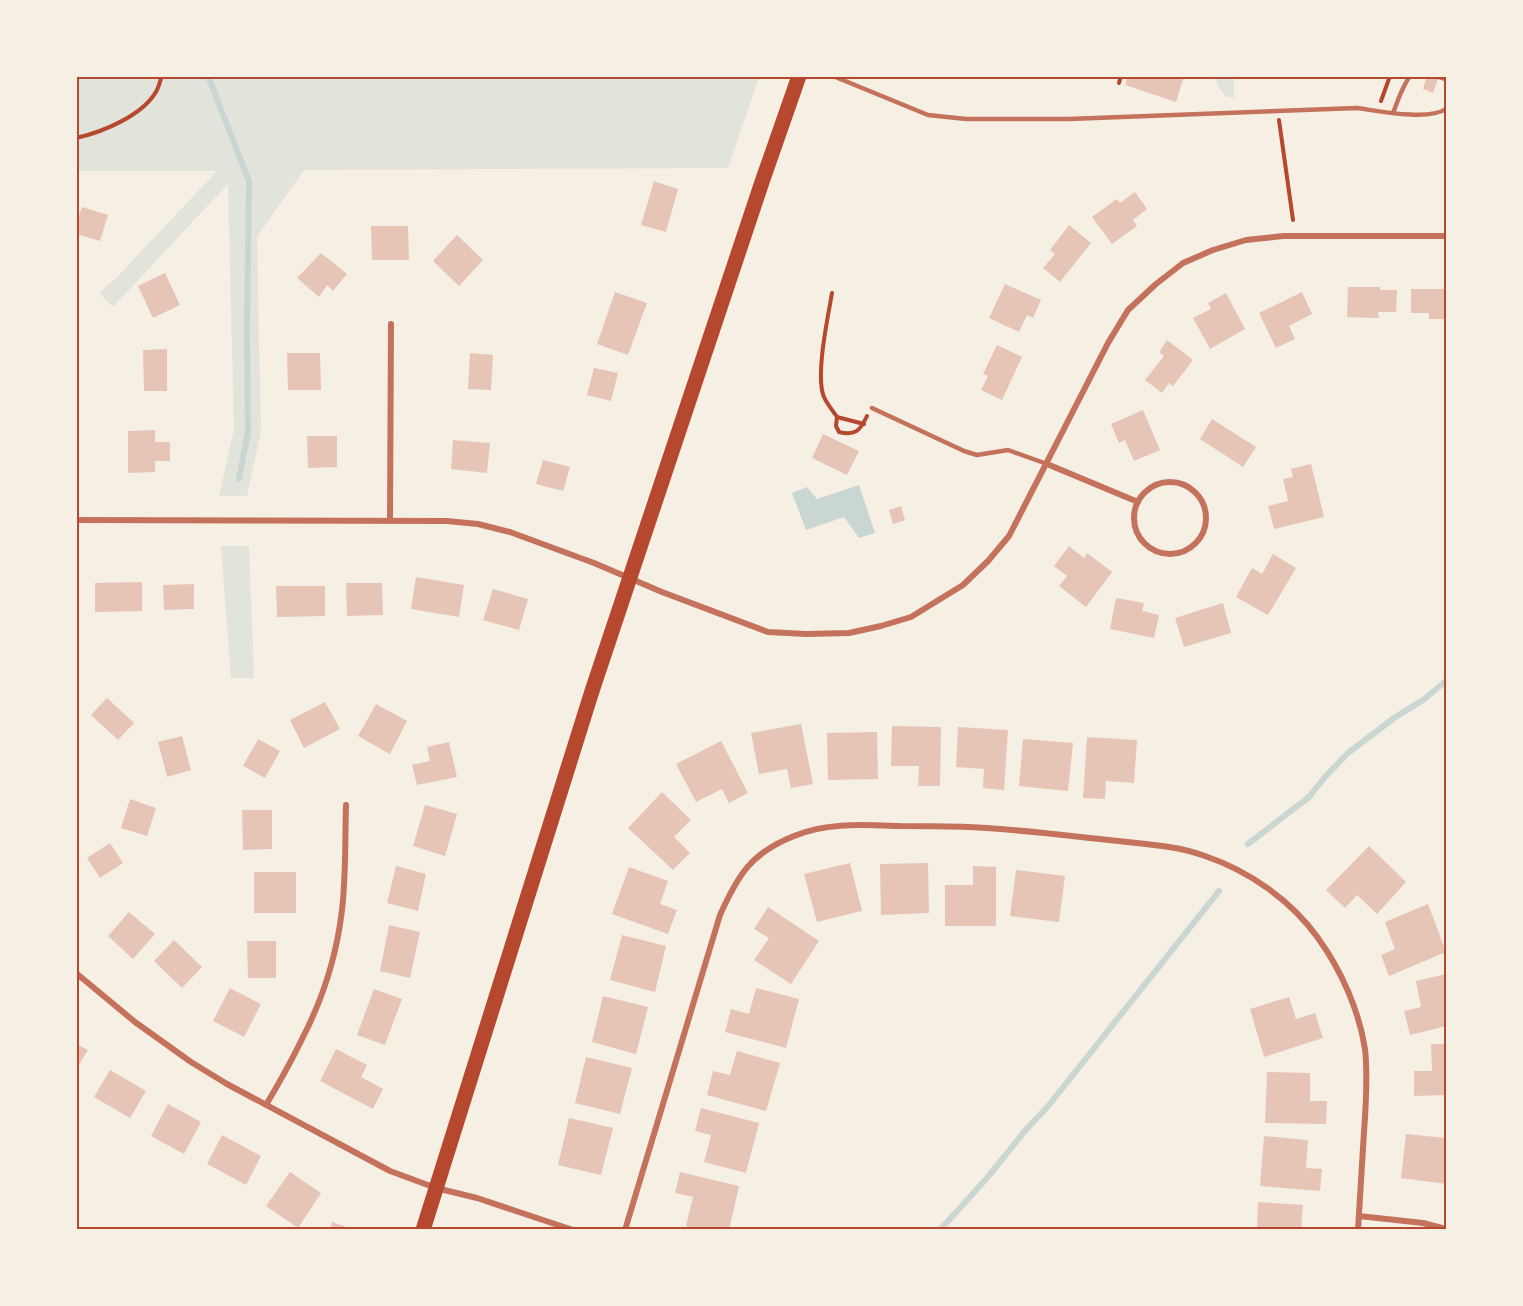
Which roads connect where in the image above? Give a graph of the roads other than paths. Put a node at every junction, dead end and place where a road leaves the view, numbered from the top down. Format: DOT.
graph roads {
  1 [pos="799,76"];
  2 [pos="832,76"];
  3 [pos="1410,76"];
  4 [pos="1435,76"];
  5 [pos="1446,79"];
  6 [pos="1446,109"];
  7 [pos="1393,113"];
  8 [pos="1446,236"];
  9 [pos="392,324"];
  10 [pos="872,408"];
  11 [pos="1047,464"];
  12 [pos="1138,502"];
  13 [pos="76,520"];
  14 [pos="390,520"];
  15 [pos="629,578"];
  16 [pos="346,805"];
  17 [pos="76,973"];
  18 [pos="266,1106"];
  19 [pos="436,1188"];
  20 [pos="1359,1216"];
  21 [pos="1446,1229"];
  22 [pos="423,1230"];
  23 [pos="573,1230"];
  24 [pos="625,1230"];
  25 [pos="1358,1230"];
  1 -- 15 [label="main road"];
  2 -- 7 [label="lane"];
  3 -- 7 [label="lane"];
  4 -- 5 [label="lane"];
  6 -- 7 [label="lane"];
  8 -- 11 [label="street"];
  9 -- 14 [label="street"];
  10 -- 11 [label="lane"];
  11 -- 12 [label="street"];
  11 -- 15 [label="street"];
  12 -- 12 [label="street"];
  13 -- 14 [label="street"];
  14 -- 15 [label="street"];
  15 -- 19 [label="main road"];
  16 -- 18 [label="street"];
  17 -- 18 [label="street"];
  18 -- 19 [label="street"];
  19 -- 22 [label="main road"];
  19 -- 23 [label="street"];
  20 -- 21 [label="street"];
  20 -- 24 [label="street"];
  20 -- 25 [label="street"];
}
